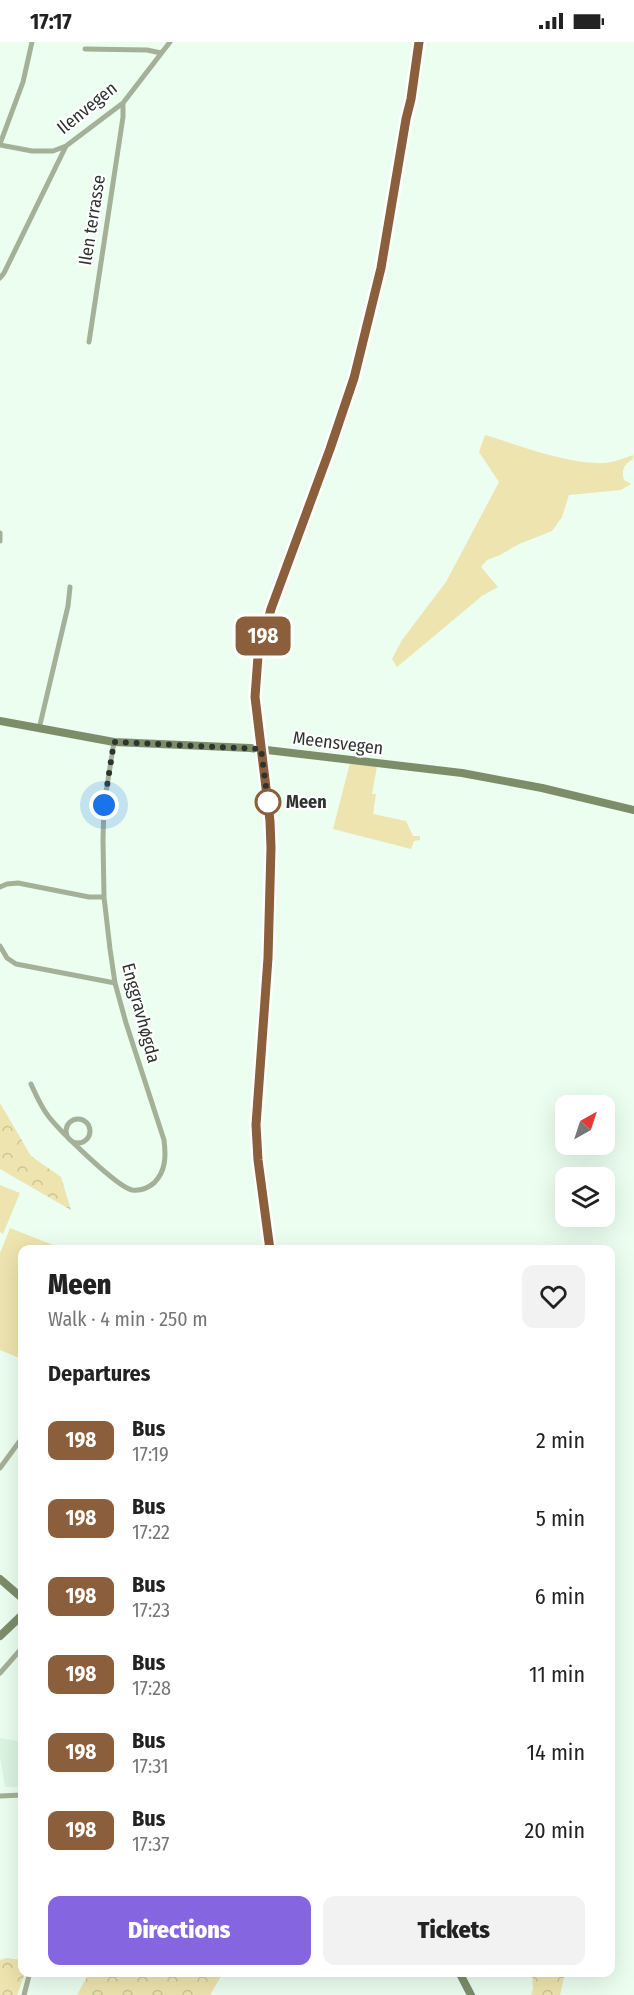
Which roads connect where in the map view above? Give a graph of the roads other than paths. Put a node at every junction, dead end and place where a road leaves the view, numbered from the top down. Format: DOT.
graph roads {
  1 [pos="32,42"];
  2 [pos="170,42"];
  3 [pos="419,42"];
  4 [pos="85,49"];
  5 [pos="161,53"];
  6 [pos="123,103"];
  7 [pos="0,144"];
  8 [pos="66,146"];
  9 [pos="0,278"];
  10 [pos="89,342"];
  11 [pos="0,533"];
  12 [pos="0,541"];
  13 [pos="70,587"];
  14 [pos="0,721"];
  15 [pos="39,729"];
  16 [pos="114,742"];
  17 [pos="261,749"];
  18 [pos="634,810"];
  19 [pos="0,887"];
  20 [pos="104,897"];
  21 [pos="0,946"];
  22 [pos="115,983"];
  23 [pos="31,1084"];
  24 [pos="70,1140"];
  25 [pos="269,1245"];
  26 [pos="18,1443"];
  27 [pos="0,1468"];
  28 [pos="0,1579"];
  29 [pos="18,1595"];
  30 [pos="18,1619"];
  31 [pos="0,1636"];
  32 [pos="18,1653"];
  33 [pos="0,1673"];
  34 [pos="0,1796"];
  35 [pos="18,1796"];
  36 [pos="29,1977"];
  37 [pos="462,1977"];
  38 [pos="24,1995"];
  39 [pos="471,1995"];
  1 -- 7 [label="street"];
  2 -- 5 [label="street, Ilenvegen"];
  3 -- 17 [label="main road"];
  4 -- 5 [label="street"];
  5 -- 6 [label="street, Ilenvegen"];
  6 -- 8 [label="street, Ilenvegen"];
  6 -- 10 [label="street, Ilen terrasse"];
  7 -- 8 [label="street, Ilenvegen"];
  8 -- 9 [label="street"];
  11 -- 12 [label="street"];
  13 -- 15 [label="street"];
  14 -- 15 [label="main road, Meensvegen"];
  15 -- 16 [label="main road, Meensvegen"];
  16 -- 17 [label="main road, Meensvegen"];
  16 -- 20 [label="street, Enggravhøgda"];
  17 -- 18 [label="main road, Meensvegen"];
  17 -- 25 [label="main road"];
  19 -- 20 [label="street"];
  20 -- 22 [label="street, Enggravhøgda"];
  21 -- 22 [label="street"];
  22 -- 24 [label="street, Enggravhøgda"];
  23 -- 24 [label="street, Enggravhøgda"];
  24 -- 24 [label="street"];
  26 -- 27 [label="street"];
  28 -- 29 [label="main road"];
  30 -- 31 [label="main road"];
  32 -- 33 [label="street"];
  34 -- 35 [label="street"];
  36 -- 38 [label="street"];
  37 -- 39 [label="main road"];
}
